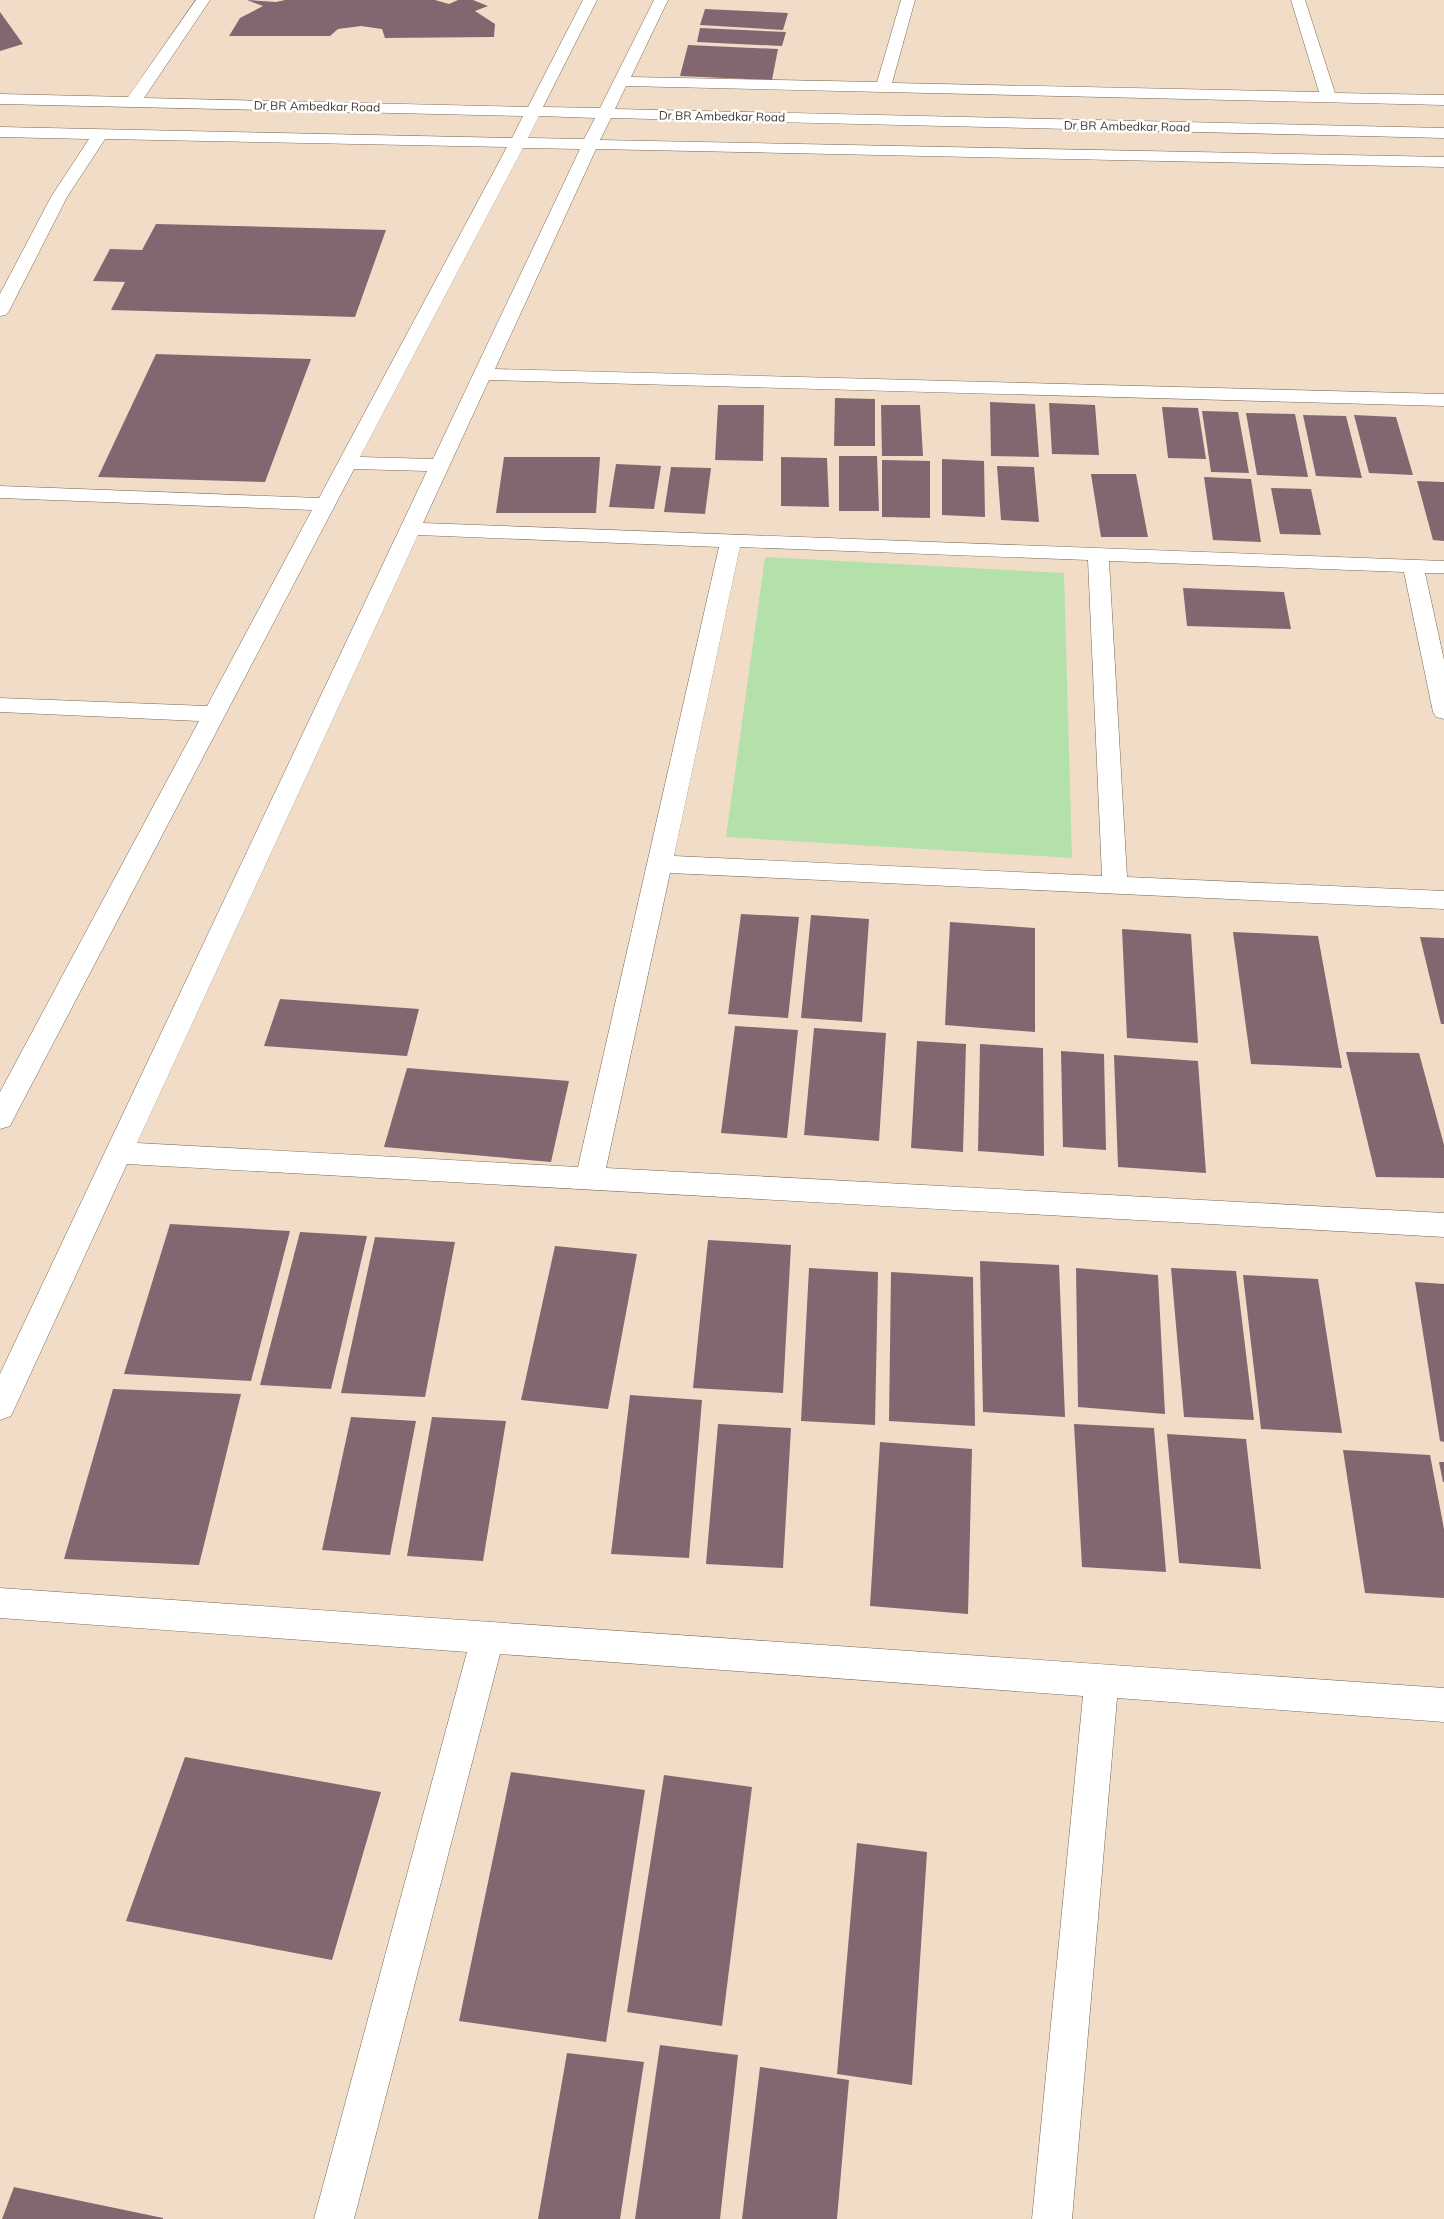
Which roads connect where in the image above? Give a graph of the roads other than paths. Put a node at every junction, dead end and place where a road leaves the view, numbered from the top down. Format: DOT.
graph roads {
  1 [pos="204,0"];
  2 [pos="590,0"];
  3 [pos="661,0"];
  4 [pos="908,0"];
  5 [pos="1298,0"];
  6 [pos="621,80"];
  7 [pos="883,87"];
  8 [pos="1328,97"];
  9 [pos="0,99"];
  10 [pos="1444,100"];
  11 [pos="133,102"];
  12 [pos="534,112"];
  13 [pos="605,113"];
  14 [pos="0,132"];
  15 [pos="1444,133"];
  16 [pos="100,134"];
  17 [pos="517,143"];
  18 [pos="590,144"];
  19 [pos="1444,162"];
  20 [pos="0,311"];
  21 [pos="483,374"];
  22 [pos="1444,400"];
  23 [pos="347,463"];
  24 [pos="440,465"];
  25 [pos="0,492"];
  26 [pos="325,504"];
  27 [pos="411,529"];
  28 [pos="731,541"];
  29 [pos="1098,554"];
  30 [pos="1413,566"];
  31 [pos="1444,567"];
  32 [pos="0,705"];
  33 [pos="1444,712"];
  34 [pos="214,714"];
  35 [pos="660,864"];
  36 [pos="1115,884"];
  37 [pos="1444,900"];
  38 [pos="0,1118"];
  39 [pos="118,1153"];
  40 [pos="590,1178"];
  41 [pos="1444,1225"];
  42 [pos="0,1407"];
  43 [pos="0,1603"];
  44 [pos="488,1637"];
  45 [pos="1101,1681"];
  46 [pos="1444,1705"];
  47 [pos="334,2219"];
  48 [pos="1052,2219"];
  1 -- 11 [label="street"];
  2 -- 12 [label="street"];
  3 -- 6 [label="street"];
  4 -- 7 [label="street"];
  5 -- 8 [label="street"];
  6 -- 7 [label="street"];
  6 -- 13 [label="street"];
  7 -- 8 [label="street"];
  8 -- 10 [label="street"];
  9 -- 11 [label="street, Dr BR Ambedkar Road"];
  11 -- 12 [label="street, Dr BR Ambedkar Road"];
  12 -- 13 [label="street, Dr BR Ambedkar Road"];
  12 -- 17 [label="street"];
  13 -- 15 [label="street, Dr BR Ambedkar Road"];
  13 -- 18 [label="street"];
  14 -- 16 [label="street, Dr BR Ambedkar Road"];
  16 -- 17 [label="street, Dr BR Ambedkar Road"];
  16 -- 20 [label="street"];
  17 -- 18 [label="street, Dr BR Ambedkar Road"];
  17 -- 23 [label="street"];
  18 -- 19 [label="street, Dr BR Ambedkar Road"];
  18 -- 21 [label="street"];
  21 -- 22 [label="street"];
  21 -- 24 [label="street"];
  23 -- 24 [label="street"];
  23 -- 26 [label="street"];
  24 -- 27 [label="street"];
  25 -- 26 [label="street"];
  26 -- 34 [label="street"];
  27 -- 28 [label="street"];
  27 -- 39 [label="street"];
  28 -- 29 [label="street"];
  28 -- 35 [label="street"];
  29 -- 30 [label="street"];
  29 -- 36 [label="street"];
  30 -- 31 [label="street"];
  30 -- 33 [label="street"];
  32 -- 34 [label="street"];
  34 -- 38 [label="street"];
  35 -- 36 [label="street"];
  35 -- 40 [label="street"];
  36 -- 37 [label="street"];
  39 -- 40 [label="street"];
  39 -- 42 [label="street"];
  40 -- 41 [label="street"];
  43 -- 44 [label="street"];
  44 -- 45 [label="street"];
  44 -- 47 [label="street"];
  45 -- 46 [label="street"];
  45 -- 48 [label="street"];
}
